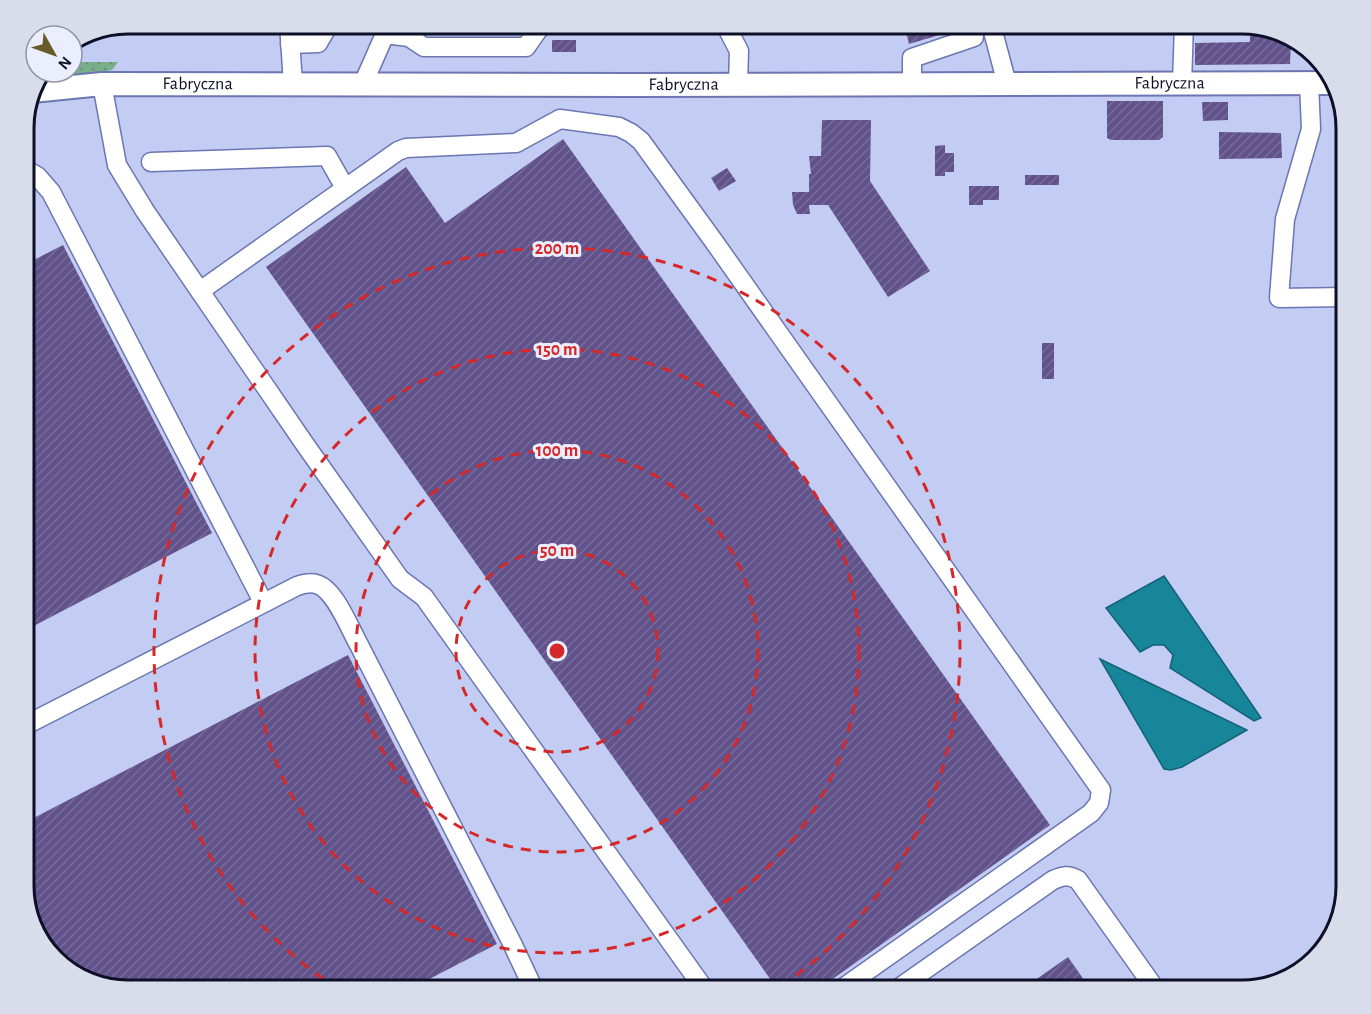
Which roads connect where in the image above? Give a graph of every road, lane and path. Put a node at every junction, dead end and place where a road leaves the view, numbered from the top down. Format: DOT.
graph roads {
  1 [pos="290,34"];
  2 [pos="323,34"];
  3 [pos="386,34"];
  4 [pos="401,34"];
  5 [pos="535,34"];
  6 [pos="730,34"];
  7 [pos="994,34"];
  8 [pos="1184,34"];
  9 [pos="974,36"];
  10 [pos="290,44"];
  11 [pos="1309,83"];
  12 [pos="1324,83"];
  13 [pos="102,84"];
  14 [pos="292,84"];
  15 [pos="363,84"];
  16 [pos="738,84"];
  17 [pos="912,84"];
  18 [pos="1006,84"];
  19 [pos="1182,84"];
  20 [pos="43,90"];
  21 [pos="151,162"];
  22 [pos="35,174"];
  23 [pos="345,188"];
  24 [pos="200,291"];
  25 [pos="1336,297"];
  26 [pos="263,602"];
  27 [pos="35,720"];
  28 [pos="529,980"];
  29 [pos="698,980"];
  30 [pos="854,980"];
  31 [pos="910,980"];
  32 [pos="1149,980"];
  1 -- 10 [label="lane"];
  2 -- 10 [label="lane"];
  3 -- 15 [label="lane"];
  4 -- 5 [label="lane"];
  6 -- 16 [label="lane"];
  7 -- 18 [label="lane"];
  8 -- 19 [label="lane"];
  9 -- 17 [label="lane"];
  10 -- 14 [label="lane"];
  11 -- 12 [label="main road, Fabryczna"];
  11 -- 19 [label="main road, Fabryczna"];
  11 -- 25 [label="lane"];
  13 -- 14 [label="main road, Fabryczna"];
  13 -- 20 [label="main road, Fabryczna"];
  13 -- 24 [label="lane"];
  14 -- 15 [label="main road, Fabryczna"];
  15 -- 16 [label="main road, Fabryczna"];
  16 -- 17 [label="main road, Fabryczna"];
  17 -- 18 [label="main road, Fabryczna"];
  18 -- 19 [label="main road, Fabryczna"];
  21 -- 23 [label="lane"];
  22 -- 26 [label="lane"];
  23 -- 24 [label="lane"];
  23 -- 30 [label="lane"];
  24 -- 29 [label="lane"];
  26 -- 27 [label="lane"];
  26 -- 28 [label="lane"];
  31 -- 32 [label="lane"];
}
